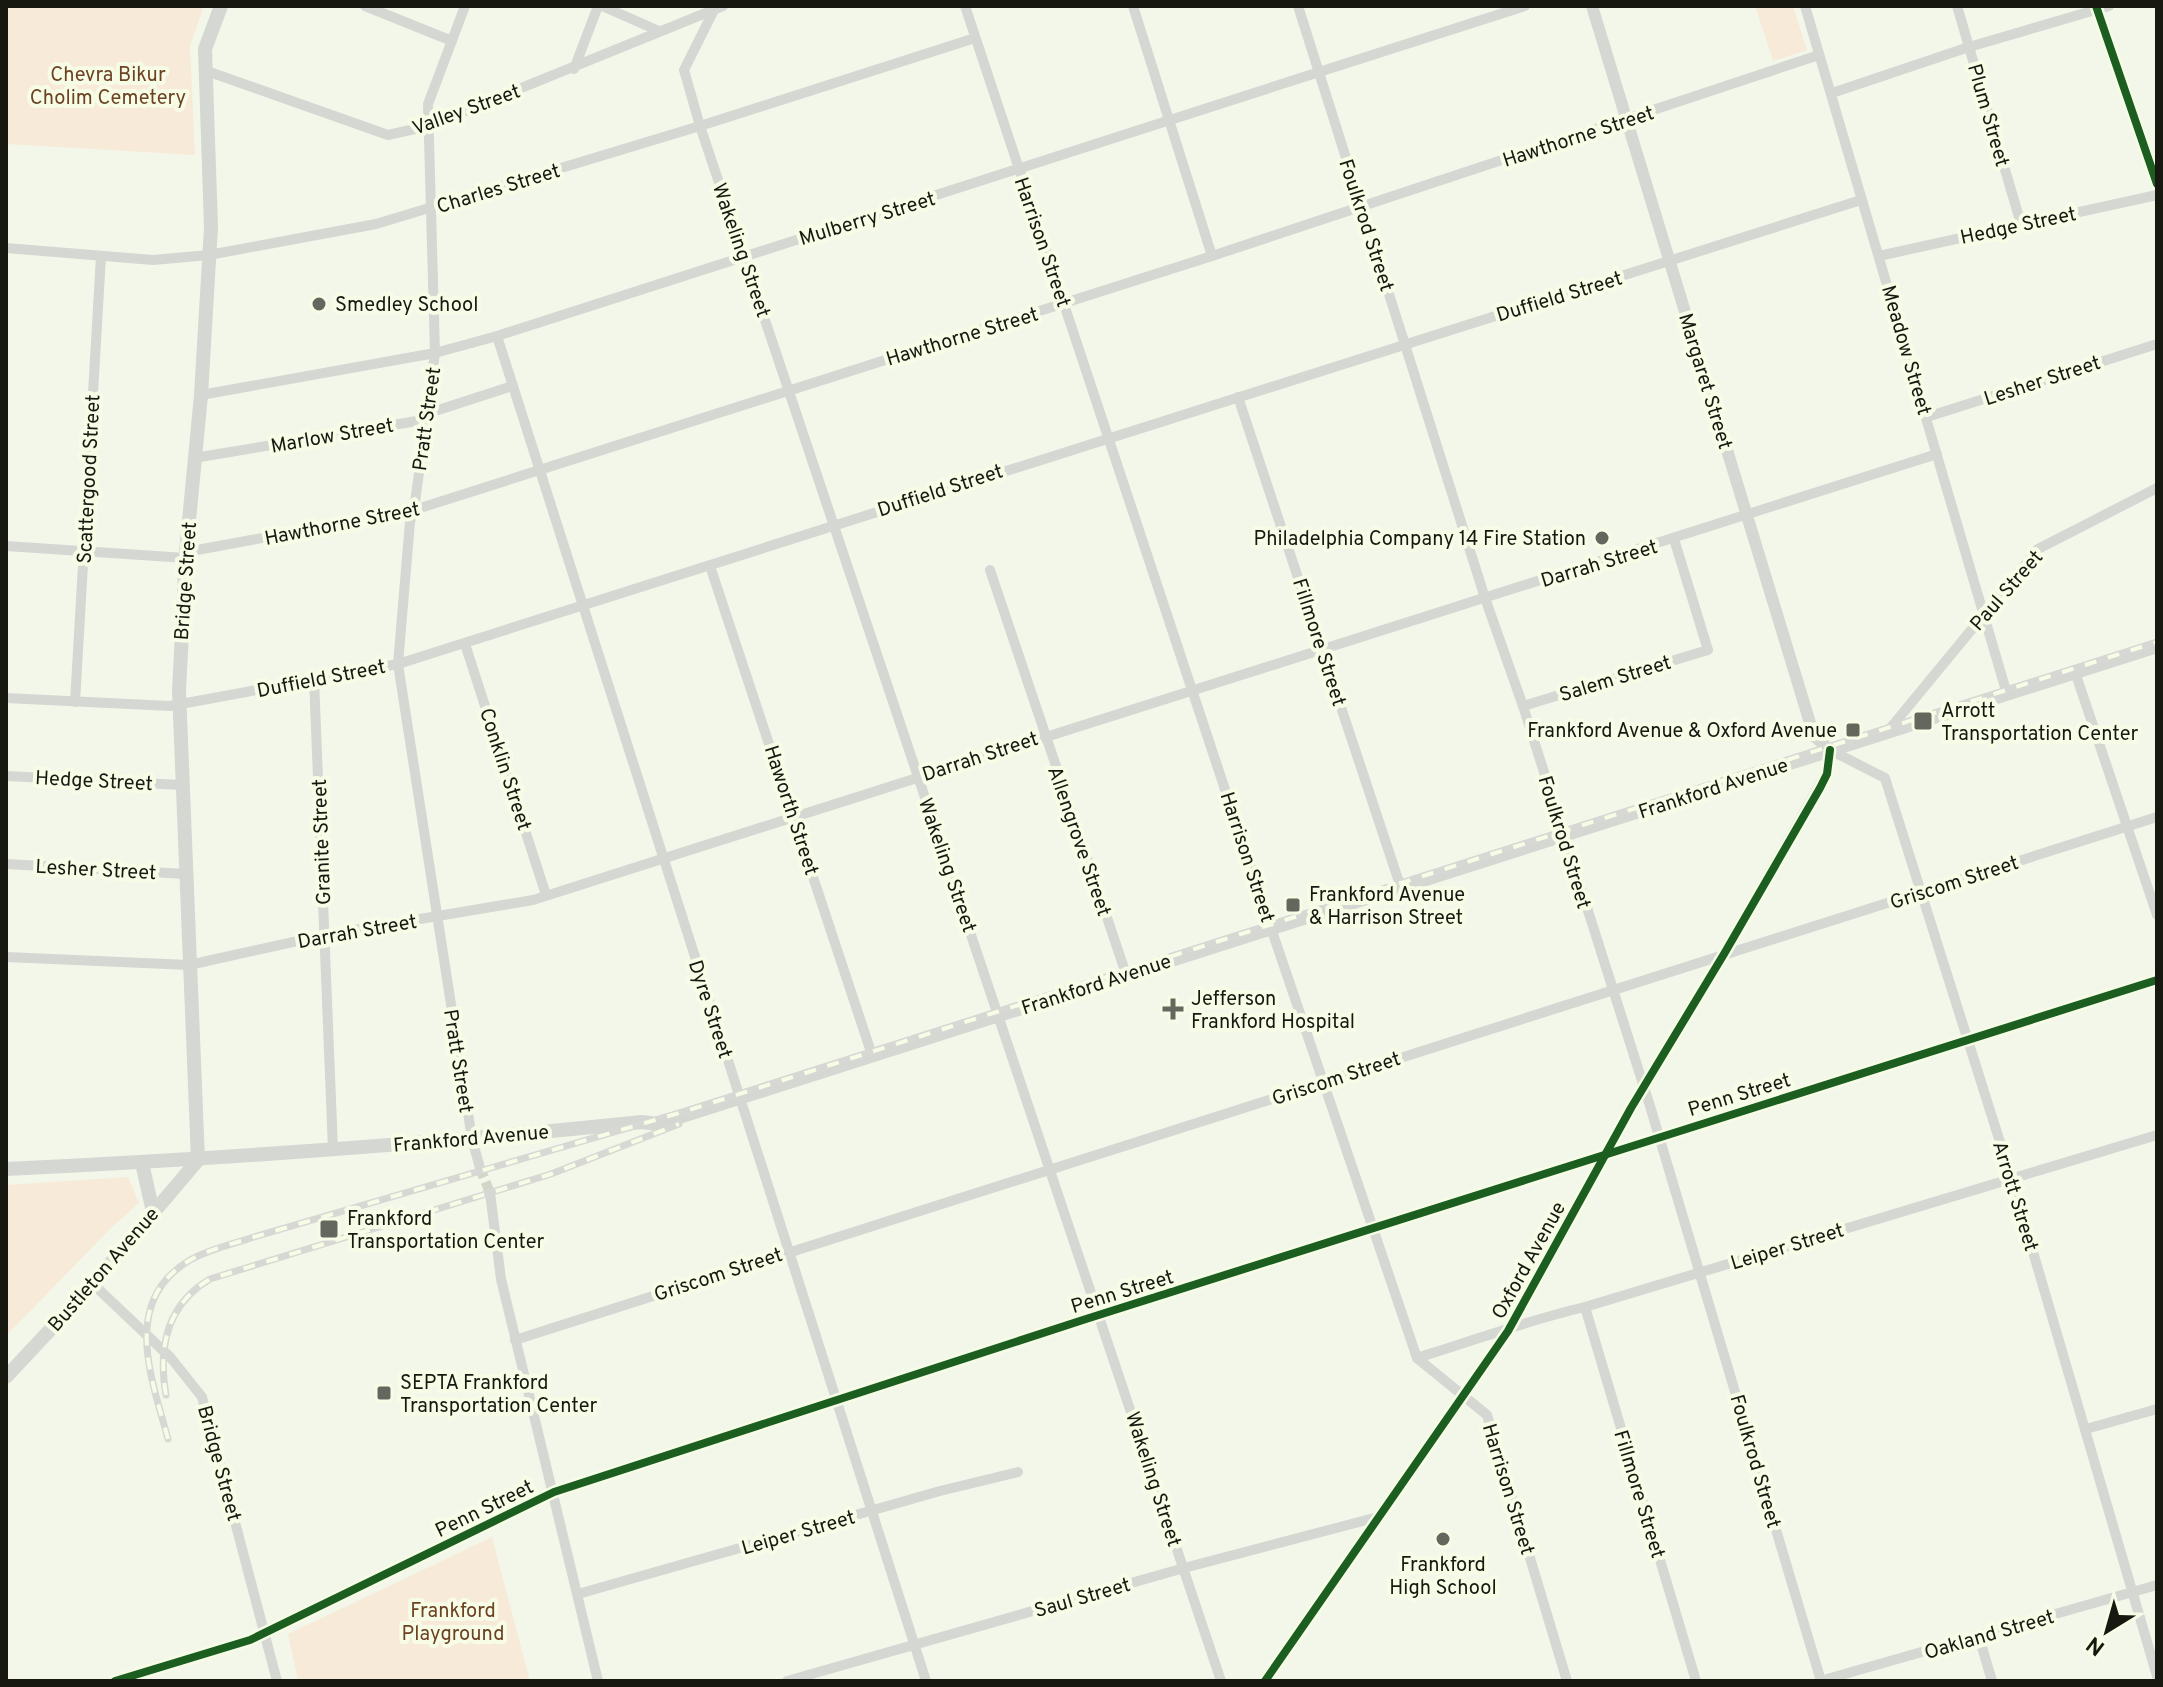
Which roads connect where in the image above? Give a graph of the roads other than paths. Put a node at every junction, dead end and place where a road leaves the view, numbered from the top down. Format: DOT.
graph roads {
  1 [pos="221,6"];
  2 [pos="365,6"];
  3 [pos="465,6"];
  4 [pos="600,6"];
  5 [pos="965,6"];
  6 [pos="1133,6"];
  7 [pos="1298,6"];
  8 [pos="1525,6"];
  9 [pos="1592,6"];
  10 [pos="1805,6"];
  11 [pos="1957,6"];
  12 [pos="718,7"];
  13 [pos="2101,7"];
  14 [pos="659,31"];
  15 [pos="975,38"];
  16 [pos="452,41"];
  17 [pos="1969,47"];
  18 [pos="1819,55"];
  19 [pos="574,69"];
  20 [pos="204,70"];
  21 [pos="1319,71"];
  22 [pos="1832,93"];
  23 [pos="1168,119"];
  24 [pos="1627,120"];
  25 [pos="428,126"];
  26 [pos="700,126"];
  27 [pos="1018,170"];
  28 [pos="2157,184"];
  29 [pos="2157,195"];
  30 [pos="1861,200"];
  31 [pos="1360,208"];
  32 [pos="430,209"];
  33 [pos="2021,224"];
  34 [pos="6,248"];
  35 [pos="209,255"];
  36 [pos="101,256"];
  37 [pos="744,256"];
  38 [pos="1212,256"];
  39 [pos="1879,256"];
  40 [pos="1669,262"];
  41 [pos="1064,304"];
  42 [pos="497,336"];
  43 [pos="1406,344"];
  44 [pos="2157,344"];
  45 [pos="435,353"];
  46 [pos="512,386"];
  47 [pos="789,391"];
  48 [pos="201,395"];
  49 [pos="1238,397"];
  50 [pos="426,414"];
  51 [pos="1927,417"];
  52 [pos="1109,436"];
  53 [pos="1937,454"];
  54 [pos="194,458"];
  55 [pos="539,470"];
  56 [pos="2157,488"];
  57 [pos="414,510"];
  58 [pos="1747,515"];
  59 [pos="832,524"];
  60 [pos="1674,539"];
  61 [pos="6,546"];
  62 [pos="84,550"];
  63 [pos="186,555"];
  64 [pos="710,566"];
  65 [pos="990,570"];
  66 [pos="1485,598"];
  67 [pos="583,607"];
  68 [pos="1984,615"];
  69 [pos="465,644"];
  70 [pos="2157,646"];
  71 [pos="1322,649"];
  72 [pos="398,664"];
  73 [pos="2075,672"];
  74 [pos="314,679"];
  75 [pos="1192,690"];
  76 [pos="2007,694"];
  77 [pos="6,698"];
  78 [pos="75,702"];
  79 [pos="179,705"];
  80 [pos="1523,706"];
  81 [pos="1887,732"];
  82 [pos="1045,736"];
  83 [pos="1830,750"];
  84 [pos="6,776"];
  85 [pos="918,776"];
  86 [pos="182,785"];
  87 [pos="794,816"];
  88 [pos="2157,817"];
  89 [pos="2127,826"];
  90 [pos="1562,837"];
  91 [pos="663,858"];
  92 [pos="6,864"];
  93 [pos="186,874"];
  94 [pos="1401,888"];
  95 [pos="1921,893"];
  96 [pos="546,895"];
  97 [pos="2157,915"];
  98 [pos="437,917"];
  99 [pos="1271,928"];
  100 [pos="325,935"];
  101 [pos="1724,954"];
  102 [pos="6,957"];
  103 [pos="189,965"];
  104 [pos="1126,974"];
  105 [pos="2157,980"];
  106 [pos="1612,989"];
  107 [pos="998,1015"];
  108 [pos="1967,1040"];
  109 [pos="872,1055"];
  110 [pos="1325,1082"];
  111 [pos="1644,1088"];
  112 [pos="740,1097"];
  113 [pos="2157,1135"];
  114 [pos="1659,1136"];
  115 [pos="472,1139"];
  116 [pos="333,1149"];
  117 [pos="1604,1156"];
  118 [pos="198,1160"];
  119 [pos="142,1163"];
  120 [pos="480,1168"];
  121 [pos="6,1169"];
  122 [pos="1051,1169"];
  123 [pos="2012,1180"];
  124 [pos="490,1193"];
  125 [pos="153,1212"];
  126 [pos="1374,1229"];
  127 [pos="790,1251"];
  128 [pos="1701,1272"];
  129 [pos="93,1284"];
  130 [pos="1585,1307"];
  131 [pos="1099,1316"];
  132 [pos="1508,1331"];
  133 [pos="515,1340"];
  134 [pos="1417,1358"];
  135 [pos="6,1377"];
  136 [pos="1464,1396"];
  137 [pos="837,1399"];
  138 [pos="2157,1409"];
  139 [pos="2086,1429"];
  140 [pos="1018,1472"];
  141 [pos="554,1492"];
  142 [pos="873,1510"];
  143 [pos="1378,1517"];
  144 [pos="1184,1568"];
  145 [pos="2157,1585"];
  146 [pos="2133,1592"];
  147 [pos="578,1594"];
  148 [pos="265,1632"];
  149 [pos="1979,1637"];
  150 [pos="915,1645"];
  151 [pos="2157,1676"];
  152 [pos="142,1677"];
  153 [pos="115,1681"];
  154 [pos="277,1681"];
  155 [pos="598,1681"];
  156 [pos="787,1681"];
  157 [pos="926,1681"];
  158 [pos="1221,1681"];
  159 [pos="1265,1681"];
  160 [pos="1567,1681"];
  161 [pos="1696,1681"];
  162 [pos="1821,1681"];
  163 [pos="1992,1681"];
  1 -- 20 [label="main road, Bridge Street"];
  2 -- 16 [label="street"];
  3 -- 16 [label="street, Pratt Street"];
  4 -- 14 [label="street"];
  4 -- 19 [label="street"];
  5 -- 15 [label="street, Harrison Street"];
  6 -- 23 [label="street"];
  7 -- 21 [label="street, Foulkrod Street"];
  8 -- 21 [label="street, Mulberry Street"];
  9 -- 24 [label="street, Margaret Street"];
  10 -- 18 [label="street, Meadow Street"];
  11 -- 17 [label="street, Plum Street"];
  12 -- 14 [label="street, Valley Street"];
  12 -- 26 [label="street, Wakeling Street"];
  13 -- 17 [label="street"];
  13 -- 28 [label="street"];
  14 -- 19 [label="street, Valley Street"];
  15 -- 26 [label="street, Charles Street"];
  15 -- 27 [label="street, Harrison Street"];
  16 -- 25 [label="street, Pratt Street"];
  17 -- 22 [label="street"];
  17 -- 33 [label="street, Plum Street"];
  18 -- 22 [label="street, Meadow Street"];
  18 -- 24 [label="street, Hawthorne Street"];
  19 -- 25 [label="street, Valley Street"];
  20 -- 25 [label="street, Valley Street"];
  20 -- 35 [label="main road, Bridge Street"];
  21 -- 23 [label="street, Mulberry Street"];
  21 -- 31 [label="street, Foulkrod Street"];
  22 -- 30 [label="street, Meadow Street"];
  23 -- 27 [label="street, Mulberry Street"];
  23 -- 38 [label="street"];
  24 -- 31 [label="street, Hawthorne Street"];
  24 -- 40 [label="street, Margaret Street"];
  25 -- 32 [label="street, Pratt Street"];
  26 -- 32 [label="street, Charles Street"];
  26 -- 37 [label="street, Wakeling Street"];
  27 -- 37 [label="street, Mulberry Street"];
  27 -- 41 [label="street, Harrison Street"];
  29 -- 33 [label="street, Hedge Street"];
  30 -- 39 [label="street, Meadow Street"];
  30 -- 40 [label="street, Duffield Street"];
  31 -- 38 [label="street, Hawthorne Street"];
  31 -- 43 [label="street, Foulkrod Street"];
  32 -- 35 [label="street, Charles Street"];
  32 -- 45 [label="street, Pratt Street"];
  33 -- 39 [label="street, Hedge Street"];
  34 -- 36 [label="street, Charles Street"];
  35 -- 36 [label="street, Charles Street"];
  35 -- 48 [label="main road, Bridge Street"];
  36 -- 62 [label="street, Scattergood Street"];
  37 -- 42 [label="street, Mulberry Street"];
  37 -- 47 [label="street, Wakeling Street"];
  38 -- 41 [label="street, Hawthorne Street"];
  39 -- 51 [label="street, Meadow Street"];
  40 -- 43 [label="street, Duffield Street"];
  40 -- 58 [label="street, Margaret Street"];
  41 -- 47 [label="street, Hawthorne Street"];
  41 -- 52 [label="street, Harrison Street"];
  42 -- 45 [label="street, Mulberry Street"];
  42 -- 46 [label="street, Dyre Street"];
  43 -- 49 [label="street, Duffield Street"];
  43 -- 66 [label="street, Foulkrod Street"];
  44 -- 51 [label="street, Lesher Street"];
  45 -- 48 [label="street, Mulberry Street"];
  45 -- 50 [label="street, Pratt Street"];
  46 -- 50 [label="street, Marlow Street"];
  46 -- 55 [label="street, Dyre Street"];
  47 -- 55 [label="street, Hawthorne Street"];
  47 -- 59 [label="street, Wakeling Street"];
  48 -- 54 [label="main road, Bridge Street"];
  49 -- 52 [label="street, Duffield Street"];
  49 -- 71 [label="street, Fillmore Street"];
  50 -- 54 [label="street, Marlow Street"];
  50 -- 57 [label="street, Pratt Street"];
  51 -- 53 [label="street, Meadow Street"];
  52 -- 59 [label="street, Duffield Street"];
  52 -- 75 [label="street, Harrison Street"];
  53 -- 58 [label="street, Darrah Street"];
  53 -- 68 [label="street, Meadow Street"];
  54 -- 63 [label="main road, Bridge Street"];
  55 -- 57 [label="street, Hawthorne Street"];
  55 -- 67 [label="street, Dyre Street"];
  56 -- 68 [label="street, Paul Street"];
  57 -- 63 [label="street, Hawthorne Street"];
  57 -- 72 [label="street, Pratt Street"];
  58 -- 60 [label="street, Darrah Street"];
  58 -- 83 [label="street, Margaret Street"];
  59 -- 64 [label="street, Duffield Street"];
  59 -- 85 [label="street, Wakeling Street"];
  60 -- 66 [label="street, Darrah Street"];
  60 -- 80 [label="street, Salem Street"];
  61 -- 62 [label="street, Hawthorne Street"];
  62 -- 63 [label="street, Hawthorne Street"];
  62 -- 78 [label="street, Scattergood Street"];
  63 -- 79 [label="main road, Bridge Street"];
  64 -- 67 [label="street, Duffield Street"];
  64 -- 87 [label="street, Haworth Street"];
  65 -- 82 [label="street, Allengrove Street"];
  66 -- 71 [label="street, Darrah Street"];
  66 -- 80 [label="street, Foulkrod Street"];
  67 -- 69 [label="street, Duffield Street"];
  67 -- 91 [label="street, Dyre Street"];
  68 -- 76 [label="street, Meadow Street"];
  68 -- 81 [label="street, Paul Street"];
  69 -- 72 [label="street, Duffield Street"];
  69 -- 96 [label="street, Conklin Street"];
  70 -- 73 [label="main road, Frankford Avenue"];
  71 -- 75 [label="street, Darrah Street"];
  71 -- 94 [label="street, Fillmore Street"];
  72 -- 74 [label="street, Duffield Street"];
  72 -- 98 [label="street, Pratt Street"];
  73 -- 76 [label="main road, Frankford Avenue"];
  73 -- 89 [label="street"];
  74 -- 79 [label="street, Duffield Street"];
  74 -- 100 [label="street, Granite Street"];
  75 -- 82 [label="street, Darrah Street"];
  75 -- 99 [label="street, Harrison Street"];
  76 -- 81 [label="main road, Frankford Avenue"];
  77 -- 78 [label="street, Duffield Street"];
  78 -- 79 [label="street, Duffield Street"];
  79 -- 86 [label="main road, Bridge Street"];
  80 -- 90 [label="street, Foulkrod Street"];
  81 -- 83 [label="main road, Frankford Avenue"];
  82 -- 85 [label="street, Darrah Street"];
  82 -- 104 [label="street, Allengrove Street"];
  83 -- 90 [label="main road, Frankford Avenue"];
  83 -- 95 [label="street, Arrott Street"];
  83 -- 101 [label="street, Oxford Avenue"];
  84 -- 86 [label="street, Hedge Street"];
  85 -- 87 [label="street, Darrah Street"];
  85 -- 107 [label="street, Wakeling Street"];
  86 -- 93 [label="main road, Bridge Street"];
  87 -- 91 [label="street, Darrah Street"];
  87 -- 109 [label="street, Haworth Street"];
  88 -- 89 [label="street, Griscom Street"];
  89 -- 95 [label="street, Griscom Street"];
  89 -- 97 [label="street"];
  90 -- 94 [label="main road, Frankford Avenue"];
  90 -- 106 [label="street, Foulkrod Street"];
  91 -- 96 [label="street, Darrah Street"];
  91 -- 112 [label="street, Dyre Street"];
  92 -- 93 [label="street, Lesher Street"];
  93 -- 103 [label="main road, Bridge Street"];
  94 -- 99 [label="main road, Frankford Avenue"];
  95 -- 101 [label="street, Griscom Street"];
  95 -- 108 [label="street, Arrott Street"];
  96 -- 98 [label="street, Darrah Street"];
  98 -- 100 [label="street, Darrah Street"];
  98 -- 115 [label="street, Pratt Street"];
  99 -- 104 [label="main road, Frankford Avenue"];
  99 -- 110 [label="street, Harrison Street"];
  100 -- 103 [label="street, Darrah Street"];
  100 -- 116 [label="street, Granite Street"];
  101 -- 106 [label="street, Griscom Street"];
  101 -- 111 [label="street, Oxford Avenue"];
  102 -- 103 [label="street, Darrah Street"];
  103 -- 118 [label="main road, Bridge Street"];
  104 -- 107 [label="main road, Frankford Avenue"];
  105 -- 108 [label="street, Penn Street"];
  106 -- 110 [label="street, Griscom Street"];
  106 -- 111 [label="street, Foulkrod Street"];
  107 -- 109 [label="main road, Frankford Avenue"];
  107 -- 122 [label="street, Wakeling Street"];
  108 -- 114 [label="street, Penn Street"];
  108 -- 123 [label="street, Arrott Street"];
  109 -- 112 [label="main road, Frankford Avenue"];
  110 -- 122 [label="street, Griscom Street"];
  110 -- 126 [label="street, Harrison Street"];
  111 -- 114 [label="street, Foulkrod Street"];
  111 -- 117 [label="street, Oxford Avenue"];
  112 -- 115 [label="main road, Frankford Avenue"];
  112 -- 127 [label="street, Dyre Street"];
  113 -- 123 [label="street, Leiper Street"];
  114 -- 117 [label="street, Penn Street"];
  114 -- 128 [label="street, Foulkrod Street"];
  115 -- 116 [label="main road, Frankford Avenue"];
  115 -- 120 [label="street, Pratt Street"];
  116 -- 118 [label="main road, Frankford Avenue"];
  117 -- 126 [label="street, Penn Street"];
  117 -- 132 [label="street, Oxford Avenue"];
  118 -- 119 [label="main road, Frankford Avenue"];
  118 -- 125 [label="main road, Bustleton Avenue"];
  119 -- 121 [label="main road, Frankford Avenue"];
  119 -- 125 [label="main road"];
  122 -- 127 [label="street, Griscom Street"];
  122 -- 131 [label="street, Wakeling Street"];
  123 -- 128 [label="street, Leiper Street"];
  123 -- 139 [label="street, Arrott Street"];
  124 -- 133 [label="street"];
  125 -- 129 [label="main road, Bustleton Avenue"];
  126 -- 131 [label="street, Penn Street"];
  126 -- 134 [label="street, Harrison Street"];
  127 -- 133 [label="street, Griscom Street"];
  127 -- 137 [label="street, Dyre Street"];
  128 -- 130 [label="street, Leiper Street"];
  128 -- 162 [label="street, Foulkrod Street"];
  129 -- 135 [label="main road, Bustleton Avenue"];
  129 -- 148 [label="street, Bridge Street"];
  130 -- 132 [label="street, Leiper Street"];
  130 -- 161 [label="street, Fillmore Street"];
  131 -- 137 [label="street, Penn Street"];
  131 -- 144 [label="street, Wakeling Street"];
  132 -- 134 [label="street, Leiper Street"];
  132 -- 136 [label="street, Oxford Avenue"];
  133 -- 141 [label="street"];
  134 -- 136 [label="street, Harrison Street"];
  136 -- 143 [label="street, Oxford Avenue"];
  136 -- 160 [label="street, Harrison Street"];
  137 -- 141 [label="street, Penn Street"];
  137 -- 142 [label="street, Dyre Street"];
  138 -- 139 [label="street"];
  139 -- 146 [label="street, Arrott Street"];
  140 -- 142 [label="street, Leiper Street"];
  141 -- 147 [label="street"];
  141 -- 148 [label="street, Penn Street"];
  142 -- 147 [label="street, Leiper Street"];
  142 -- 150 [label="street, Dyre Street"];
  143 -- 144 [label="street, Saul Street"];
  143 -- 159 [label="street, Oxford Avenue"];
  144 -- 150 [label="street, Saul Street"];
  144 -- 158 [label="street, Wakeling Street"];
  145 -- 146 [label="street, Oakland Street"];
  146 -- 149 [label="street, Oakland Street"];
  146 -- 151 [label="street, Arrott Street"];
  147 -- 155 [label="street"];
  148 -- 152 [label="street, Penn Street"];
  148 -- 154 [label="street, Bridge Street"];
  149 -- 162 [label="street, Oakland Street"];
  149 -- 163 [label="street"];
  150 -- 156 [label="street, Saul Street"];
  150 -- 157 [label="street, Dyre Street"];
  152 -- 153 [label="street, Penn Street"];
}
